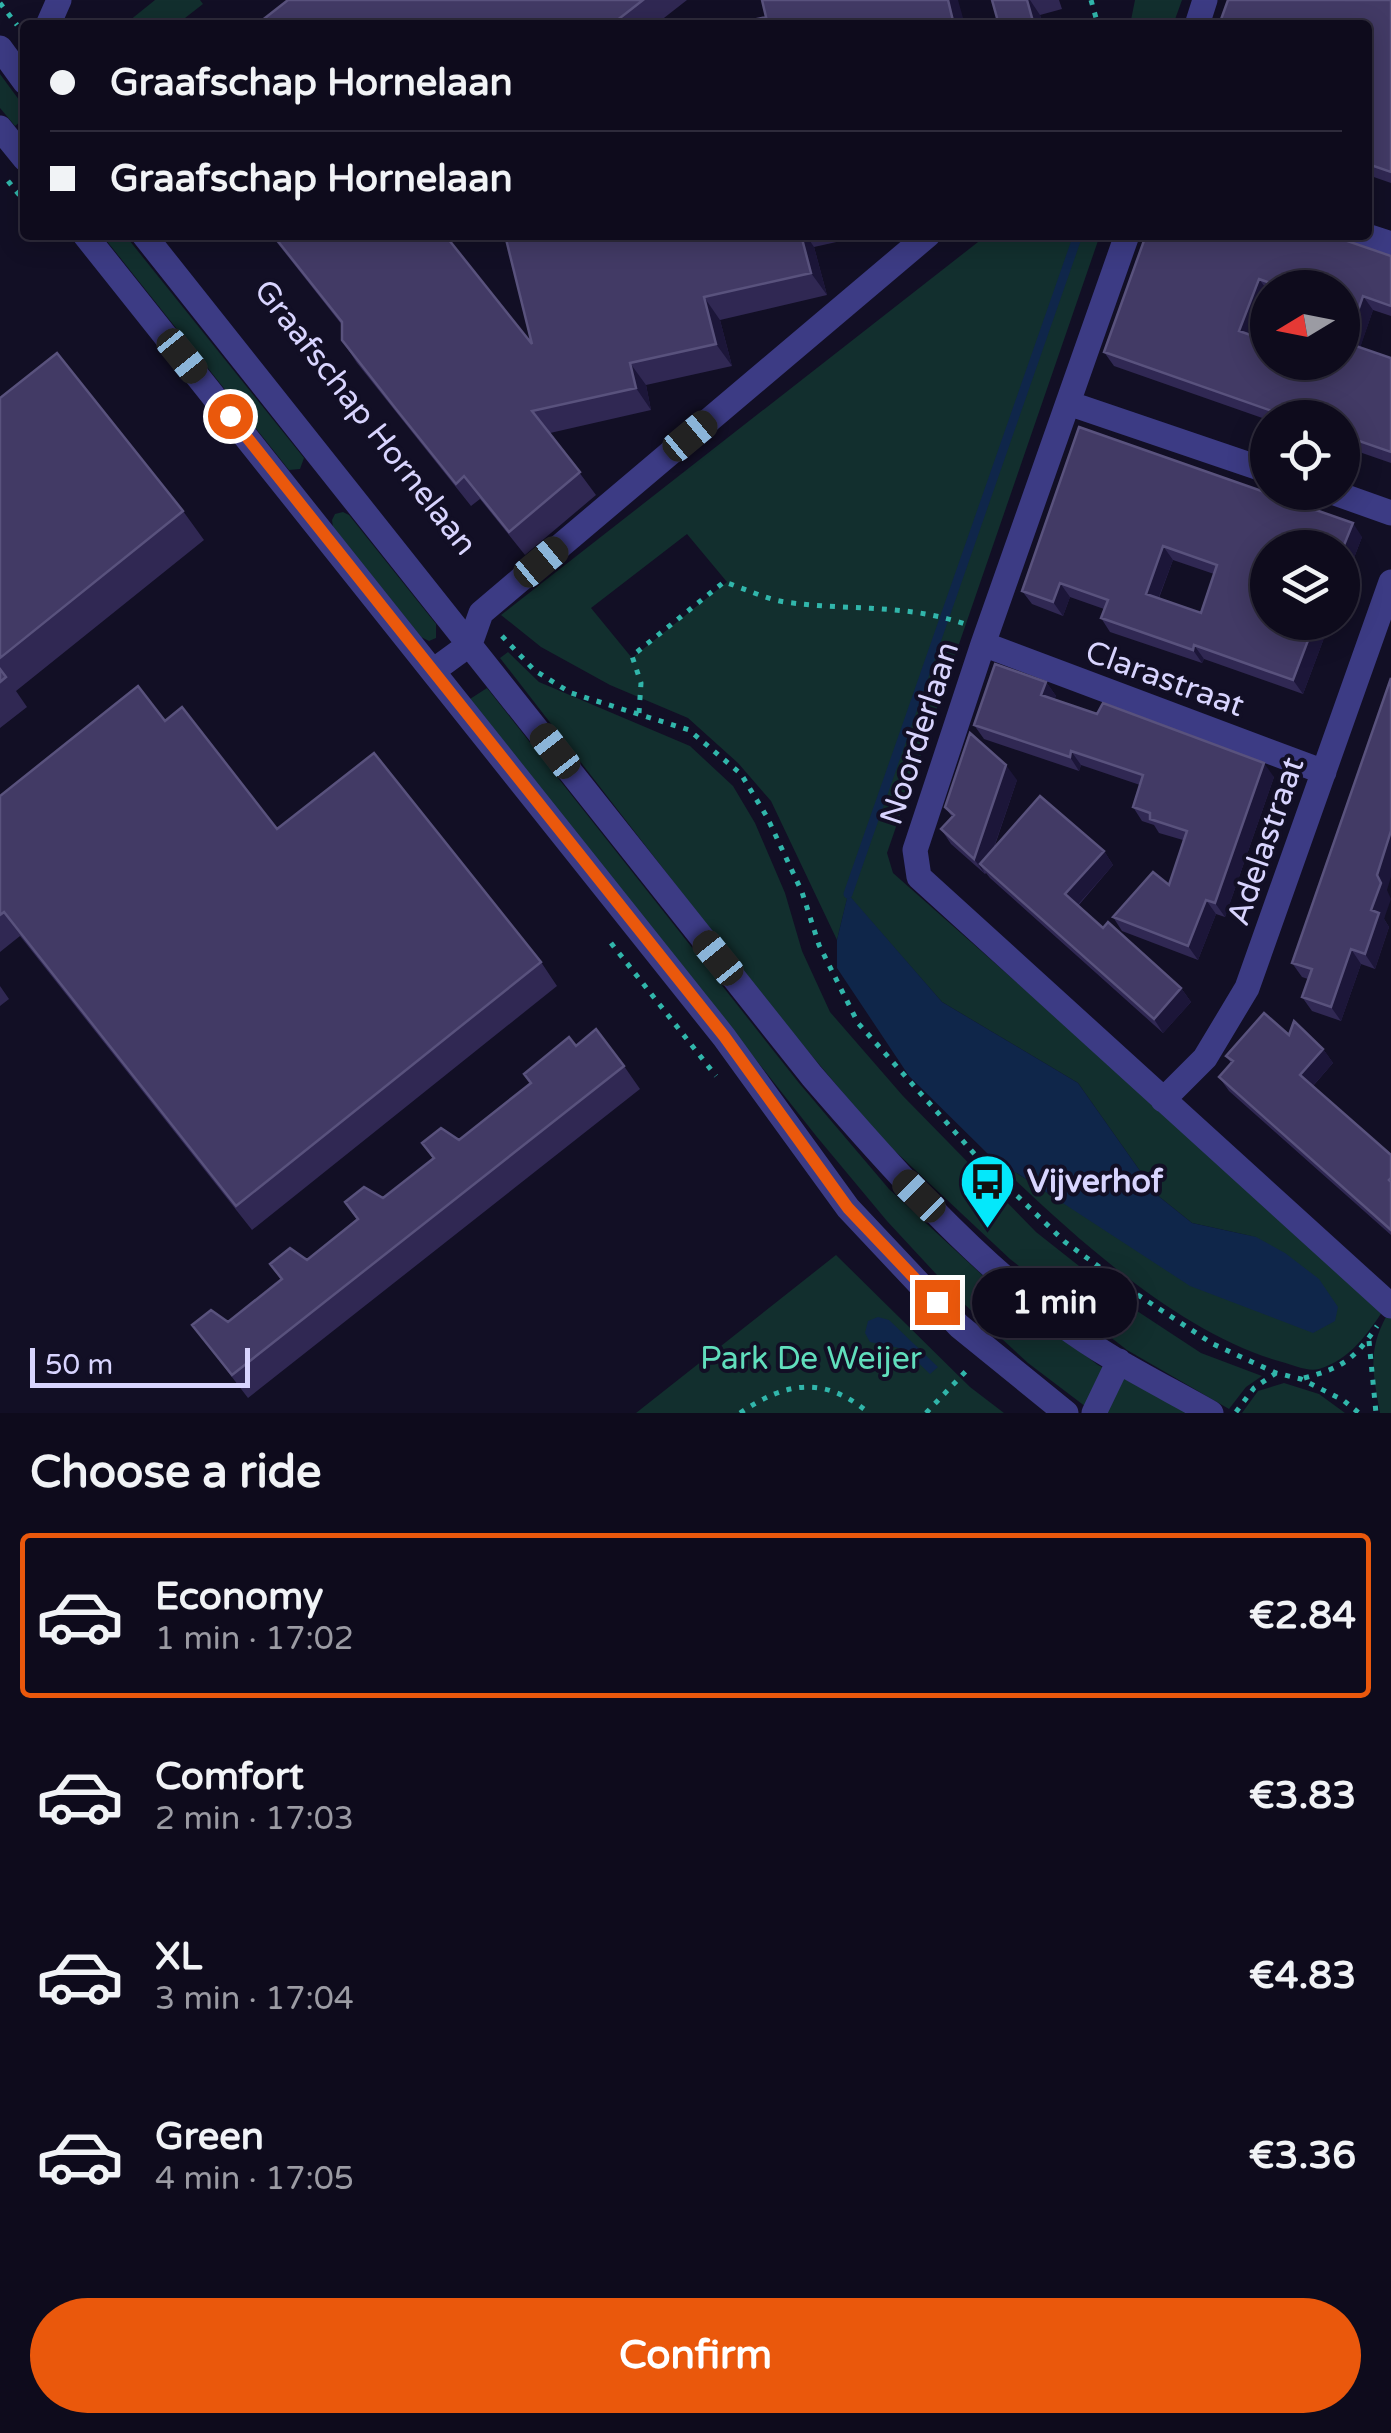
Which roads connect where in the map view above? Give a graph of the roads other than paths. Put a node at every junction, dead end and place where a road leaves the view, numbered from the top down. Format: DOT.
graph roads {
  1 [pos="0,48"];
  2 [pos="20,74"];
  3 [pos="0,128"];
  4 [pos="20,153"];
  5 [pos="89,240"];
  6 [pos="148,240"];
  7 [pos="922,240"];
  8 [pos="1125,240"];
  9 [pos="1068,403"];
  10 [pos="1250,465"];
  11 [pos="338,478"];
  12 [pos="1360,501"];
  13 [pos="302,508"];
  14 [pos="1391,512"];
  15 [pos="1391,582"];
  16 [pos="976,635"];
  17 [pos="470,644"];
  18 [pos="433,672"];
  19 [pos="1324,772"];
  20 [pos="1162,1100"];
  21 [pos="1391,1306"];
  22 [pos="1119,1362"];
  23 [pos="1066,1413"];
  24 [pos="1094,1413"];
  25 [pos="1211,1413"];
  1 -- 2 [label="street"];
  3 -- 4 [label="street"];
  5 -- 13 [label="street"];
  6 -- 11 [label="street, Graafschap Hornelaan"];
  7 -- 17 [label="street"];
  8 -- 9 [label="street, Noorderlaan"];
  9 -- 10 [label="street"];
  9 -- 16 [label="street, Noorderlaan"];
  11 -- 13 [label="street, Graafschap Hornelaan"];
  11 -- 17 [label="street, Graafschap Hornelaan"];
  12 -- 14 [label="street"];
  13 -- 18 [label="street"];
  15 -- 19 [label="street, Adelastraat"];
  16 -- 19 [label="street, Clarastraat"];
  16 -- 20 [label="street, Noorderlaan"];
  17 -- 18 [label="street"];
  17 -- 22 [label="street, Graafschap Hornelaan"];
  18 -- 23 [label="street"];
  19 -- 20 [label="street, Adelastraat"];
  20 -- 21 [label="street, Noorderlaan"];
  22 -- 24 [label="street"];
  22 -- 25 [label="street, Graafschap Hornelaan"];
}
